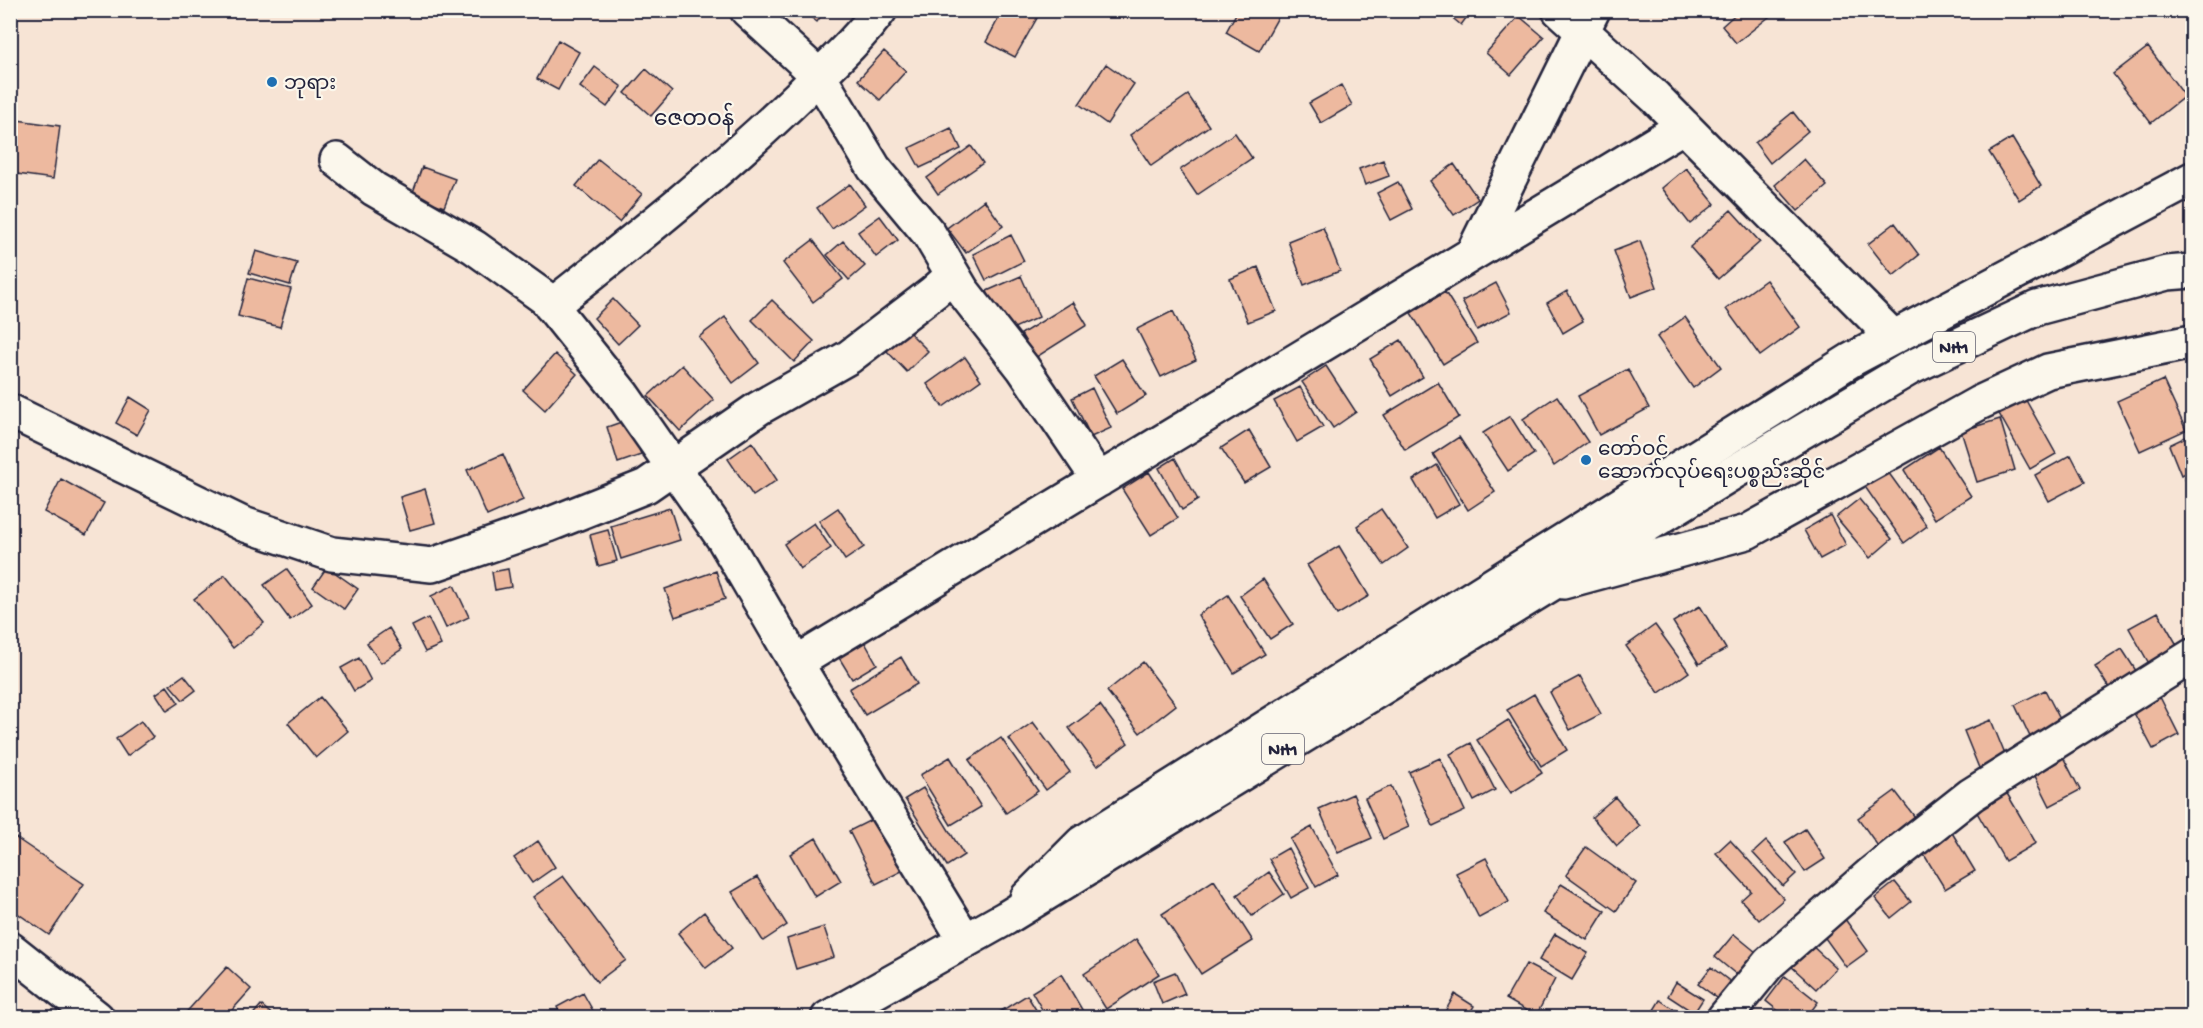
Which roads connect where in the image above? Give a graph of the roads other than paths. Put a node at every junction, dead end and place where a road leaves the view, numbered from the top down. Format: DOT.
graph roads {
  1 [pos="747,10"];
  2 [pos="880,10"];
  3 [pos="1559,10"];
  4 [pos="1588,21"];
  5 [pos="819,76"];
  6 [pos="1684,126"];
  7 [pos="337,160"];
  8 [pos="2193,179"];
  9 [pos="1473,254"];
  10 [pos="2193,271"];
  11 [pos="953,275"];
  12 [pos="551,306"];
  13 [pos="1893,337"];
  14 [pos="2193,342"];
  15 [pos="10,411"];
  16 [pos="674,468"];
  17 [pos="1099,480"];
  18 [pos="1552,585"];
  19 [pos="2193,656"];
  20 [pos="796,663"];
  21 [pos="1006,918"];
  22 [pos="965,940"];
  23 [pos="10,950"];
  24 [pos="94,1017"];
  25 [pos="828,1017"];
  26 [pos="1724,1017"];
  1 -- 5 [label="main road"];
  2 -- 5 [label="main road"];
  3 -- 4 [label="main road"];
  4 -- 6 [label="main road"];
  4 -- 9 [label="main road"];
  5 -- 11 [label="main road"];
  5 -- 12 [label="main road"];
  6 -- 9 [label="main road"];
  6 -- 13 [label="main road"];
  7 -- 12 [label="main road"];
  8 -- 13 [label="main road"];
  9 -- 17 [label="main road"];
  10 -- 18 [label="main road, NH1"];
  11 -- 16 [label="main road"];
  11 -- 17 [label="main road"];
  12 -- 16 [label="main road"];
  13 -- 21 [label="main road"];
  14 -- 18 [label="main road"];
  15 -- 16 [label="main road"];
  16 -- 20 [label="main road"];
  17 -- 20 [label="main road"];
  18 -- 21 [label="main road, NH1"];
  19 -- 26 [label="main road"];
  20 -- 22 [label="main road"];
  21 -- 22 [label="main road, NH1"];
  22 -- 25 [label="main road, NH1"];
  23 -- 24 [label="main road"];
}
